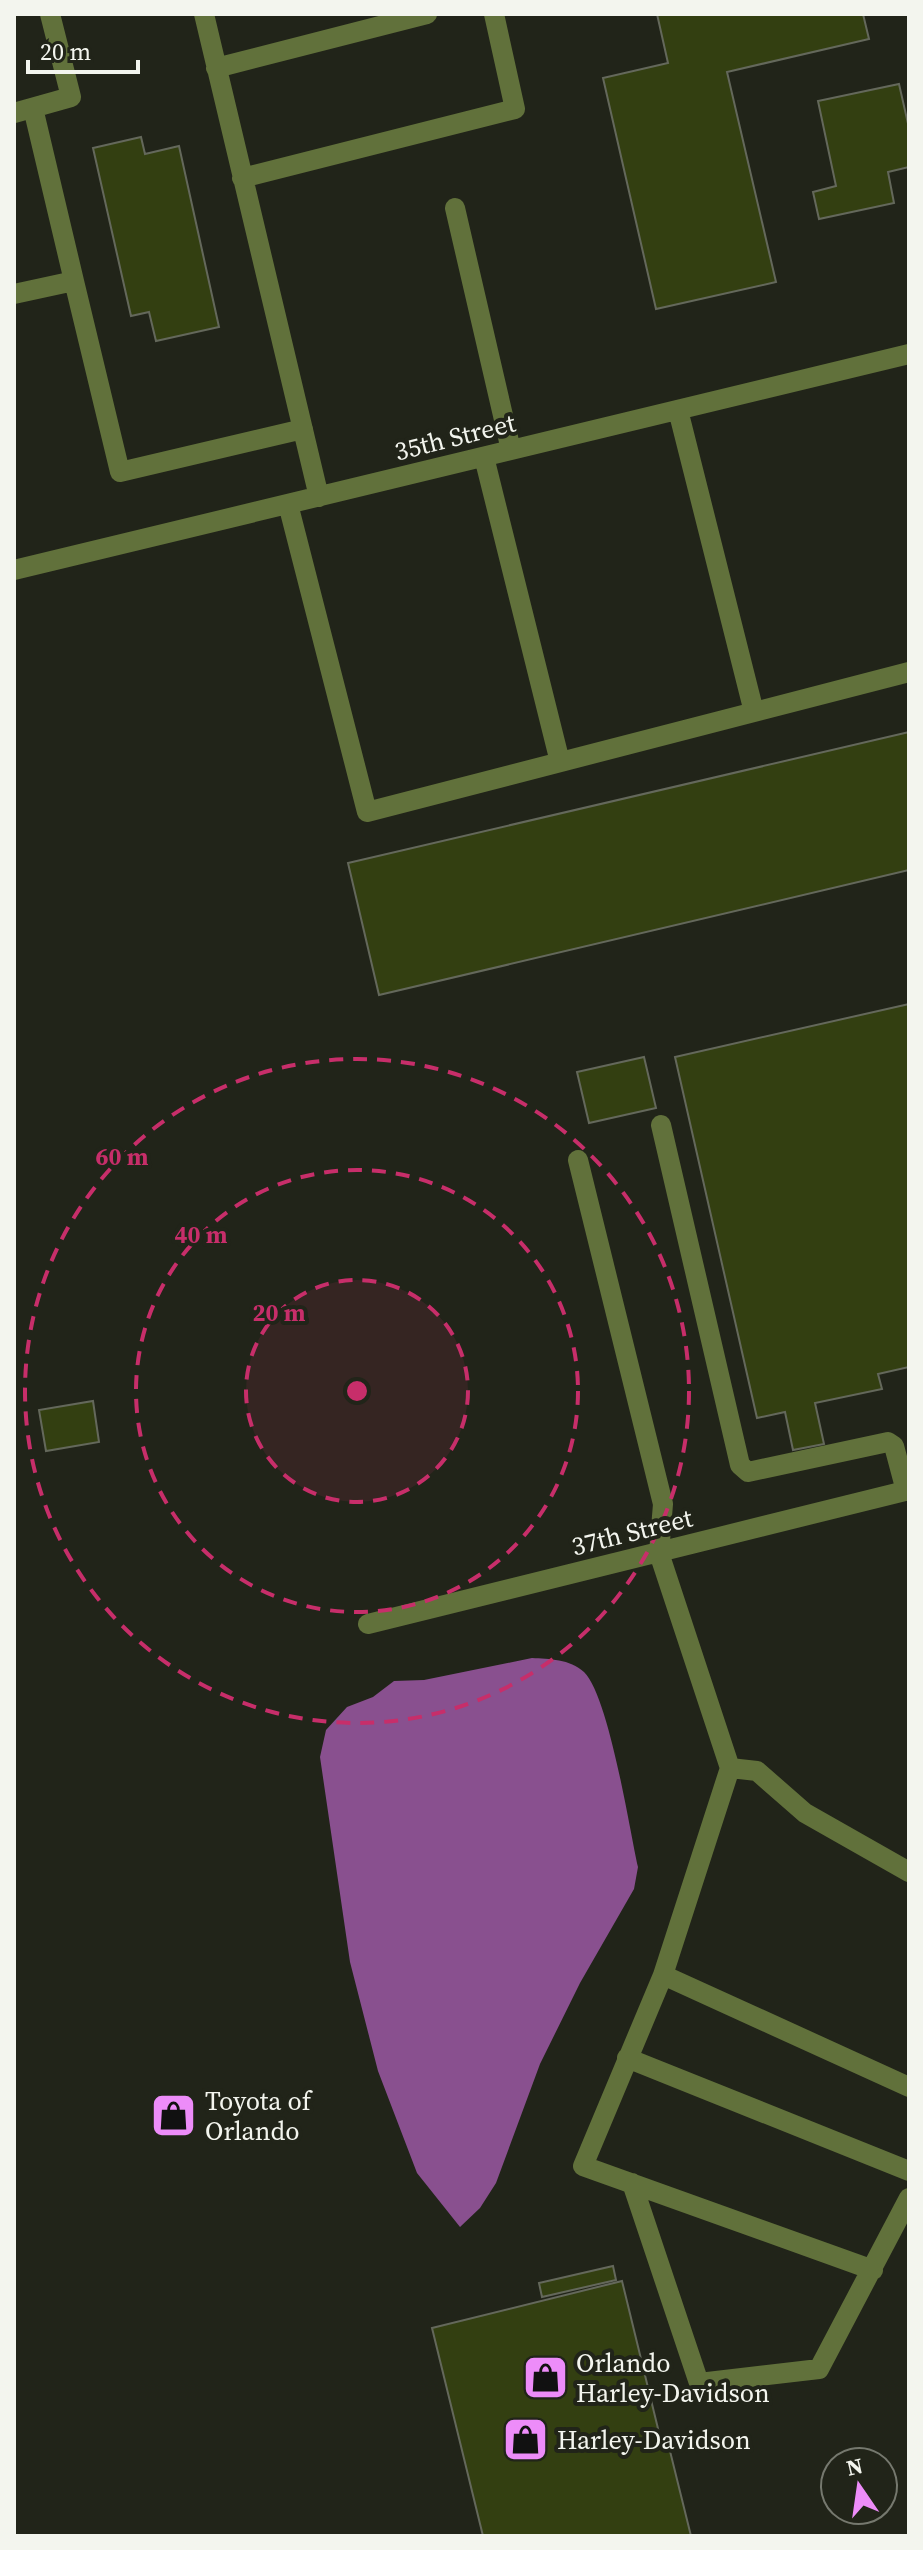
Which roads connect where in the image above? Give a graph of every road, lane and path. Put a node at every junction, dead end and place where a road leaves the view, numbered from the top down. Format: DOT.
graph roads {
  1 [pos="50,14"];
  2 [pos="204,14"];
  3 [pos="427,14"];
  4 [pos="494,14"];
  5 [pos="216,68"];
  6 [pos="24,110"];
  7 [pos="242,178"];
  8 [pos="455,208"];
  9 [pos="74,281"];
  10 [pos="14,294"];
  11 [pos="909,354"];
  12 [pos="678,410"];
  13 [pos="303,429"];
  14 [pos="511,450"];
  15 [pos="484,457"];
  16 [pos="319,497"];
  17 [pos="288,504"];
  18 [pos="14,570"];
  19 [pos="909,672"];
  20 [pos="754,712"];
  21 [pos="560,762"];
  22 [pos="661,1125"];
  23 [pos="578,1160"];
  24 [pos="908,1491"];
  25 [pos="659,1553"];
  26 [pos="368,1624"];
  27 [pos="730,1768"];
  28 [pos="909,1872"];
  29 [pos="663,1975"];
  30 [pos="627,2058"];
  31 [pos="909,2087"];
  32 [pos="909,2171"];
  33 [pos="632,2183"];
  34 [pos="909,2198"];
  35 [pos="873,2270"];
  1 -- 6 [label="street"];
  2 -- 5 [label="street"];
  3 -- 5 [label="street"];
  4 -- 7 [label="street"];
  5 -- 7 [label="street"];
  6 -- 9 [label="street"];
  7 -- 13 [label="street"];
  8 -- 14 [label="street"];
  9 -- 10 [label="street"];
  9 -- 13 [label="street"];
  11 -- 12 [label="street, 35th Street"];
  12 -- 14 [label="street, 35th Street"];
  12 -- 20 [label="street"];
  13 -- 16 [label="street"];
  14 -- 15 [label="street, 35th Street"];
  15 -- 16 [label="street, 35th Street"];
  15 -- 21 [label="street"];
  16 -- 17 [label="street, 35th Street"];
  17 -- 18 [label="street, 35th Street"];
  17 -- 21 [label="street"];
  19 -- 20 [label="street"];
  20 -- 21 [label="street"];
  22 -- 24 [label="street"];
  23 -- 25 [label="street"];
  24 -- 25 [label="street, 37th Street"];
  25 -- 26 [label="street, 37th Street"];
  25 -- 27 [label="street"];
  27 -- 28 [label="street"];
  27 -- 29 [label="street"];
  29 -- 30 [label="street"];
  29 -- 31 [label="street"];
  30 -- 32 [label="street"];
  30 -- 33 [label="street"];
  33 -- 35 [label="street"];
  33 -- 35 [label="street"];
  34 -- 35 [label="street"];
}
